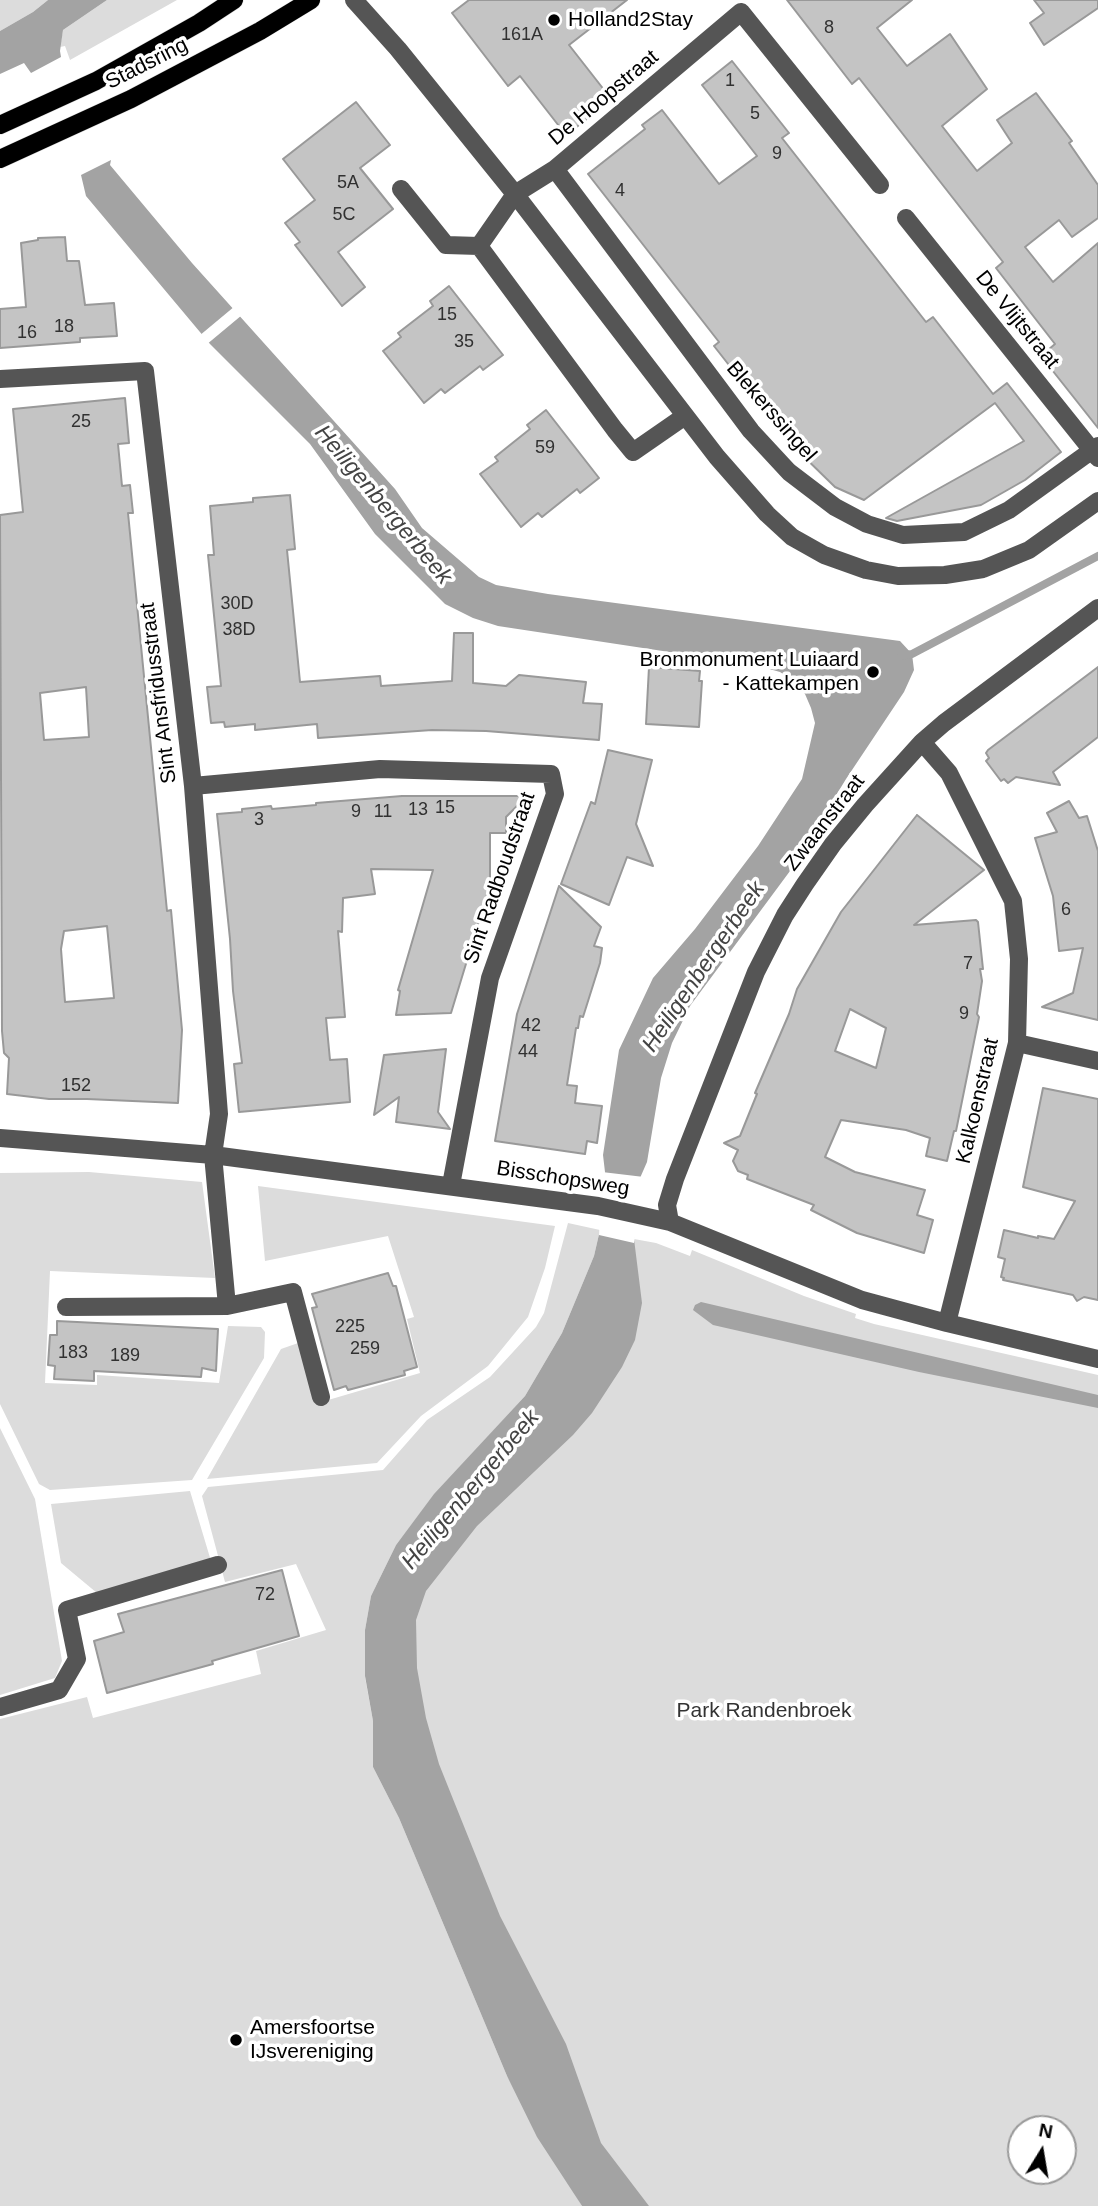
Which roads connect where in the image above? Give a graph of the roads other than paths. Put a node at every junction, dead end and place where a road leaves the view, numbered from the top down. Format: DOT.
graph roads {
  1 [pos="234,0"];
  2 [pos="311,0"];
  3 [pos="354,0"];
  4 [pos="740,6"];
  5 [pos="0,125"];
  6 [pos="0,159"];
  7 [pos="555,169"];
  8 [pos="880,186"];
  9 [pos="401,189"];
  10 [pos="515,194"];
  11 [pos="906,218"];
  12 [pos="479,246"];
  13 [pos="0,379"];
  14 [pos="685,416"];
  15 [pos="1096,452"];
  16 [pos="1098,501"];
  17 [pos="1098,608"];
  18 [pos="922,743"];
  19 [pos="193,786"];
  20 [pos="1017,1043"];
  21 [pos="1098,1062"];
  22 [pos="0,1138"];
  23 [pos="213,1155"];
  24 [pos="451,1185"];
  25 [pos="670,1222"];
  26 [pos="227,1306"];
  27 [pos="66,1307"];
  28 [pos="947,1324"];
  29 [pos="1098,1359"];
  30 [pos="321,1397"];
  31 [pos="218,1565"];
  32 [pos="0,1707"];
  1 -- 5 [label="main road, Stadsring"];
  2 -- 6 [label="main road, Stadsring"];
  3 -- 10 [label="street"];
  4 -- 7 [label="street, De Hoopstraat"];
  4 -- 8 [label="street"];
  7 -- 10 [label="street, De Hoopstraat"];
  7 -- 15 [label="street, Blekerssingel"];
  9 -- 12 [label="street"];
  10 -- 12 [label="street"];
  10 -- 14 [label="street"];
  11 -- 15 [label="street, De Vlijtstraat"];
  12 -- 14 [label="street"];
  13 -- 19 [label="street, Sint Ansfridusstraat"];
  14 -- 16 [label="street"];
  17 -- 18 [label="street, Zwaanstraat"];
  18 -- 20 [label="street, Kalkoenstraat"];
  18 -- 25 [label="street, Zwaanstraat"];
  19 -- 23 [label="street, Sint Ansfridusstraat"];
  19 -- 24 [label="street, Sint Radboudstraat"];
  20 -- 21 [label="street"];
  20 -- 28 [label="street, Kalkoenstraat"];
  22 -- 23 [label="street, Bisschopsweg"];
  23 -- 24 [label="street, Bisschopsweg"];
  23 -- 26 [label="street, Sint Ansfridusstraat"];
  24 -- 25 [label="street, Bisschopsweg"];
  25 -- 28 [label="street, Bisschopsweg"];
  26 -- 27 [label="street"];
  26 -- 30 [label="street"];
  28 -- 29 [label="street, Bisschopsweg"];
  31 -- 32 [label="street"];
}
